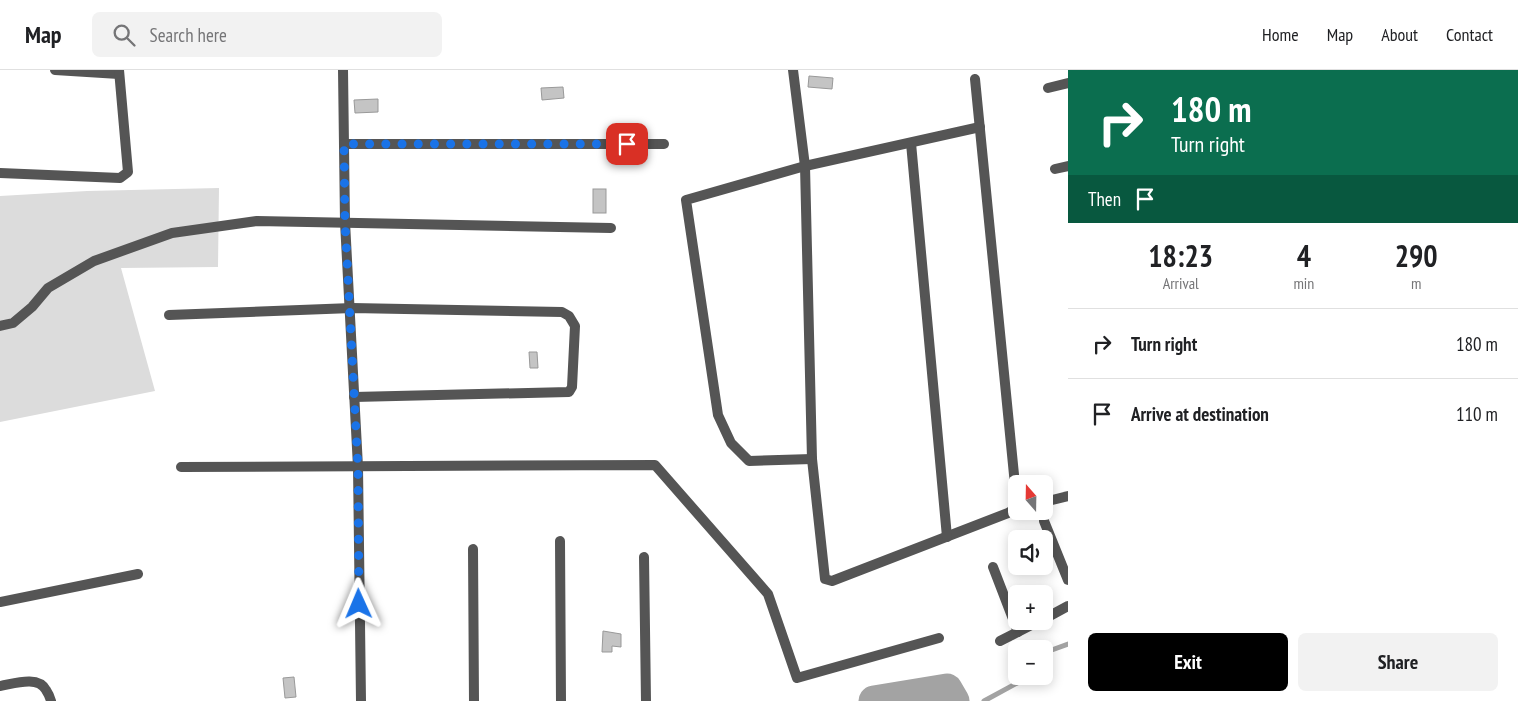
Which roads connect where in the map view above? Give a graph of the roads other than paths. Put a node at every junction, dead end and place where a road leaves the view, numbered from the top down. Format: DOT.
graph roads {
  1 [pos="55,70"];
  2 [pos="343,70"];
  3 [pos="793,70"];
  4 [pos="119,72"];
  5 [pos="975,79"];
  6 [pos="1068,83"];
  7 [pos="1048,88"];
  8 [pos="980,128"];
  9 [pos="911,142"];
  10 [pos="344,144"];
  11 [pos="664,144"];
  12 [pos="805,166"];
  13 [pos="1068,166"];
  14 [pos="1055,169"];
  15 [pos="0,173"];
  16 [pos="345,222"];
  17 [pos="611,228"];
  18 [pos="349,308"];
  19 [pos="169,315"];
  20 [pos="0,326"];
  21 [pos="354,397"];
  22 [pos="812,459"];
  23 [pos="181,467"];
  24 [pos="358,468"];
  25 [pos="1014,475"];
  26 [pos="1068,496"];
  27 [pos="1053,500"];
  28 [pos="1008,510"];
  29 [pos="1044,521"];
  30 [pos="947,536"];
  31 [pos="560,540"];
  32 [pos="473,549"];
  33 [pos="644,556"];
  34 [pos="993,568"];
  35 [pos="138,574"];
  36 [pos="1068,580"];
  37 [pos="0,602"];
  38 [pos="1068,606"];
  39 [pos="1053,614"];
  40 [pos="1022,630"];
  41 [pos="1018,632"];
  42 [pos="938,638"];
  43 [pos="1000,641"];
  44 [pos="0,686"];
  45 [pos="51,701"];
  46 [pos="361,701"];
  47 [pos="474,701"];
  48 [pos="561,701"];
  49 [pos="646,701"];
  1 -- 4 [label="street"];
  2 -- 10 [label="street"];
  3 -- 12 [label="street"];
  4 -- 15 [label="street"];
  5 -- 8 [label="street"];
  6 -- 7 [label="street"];
  8 -- 9 [label="street"];
  8 -- 25 [label="street"];
  9 -- 12 [label="street"];
  9 -- 30 [label="street"];
  10 -- 11 [label="street"];
  10 -- 16 [label="street"];
  12 -- 22 [label="street"];
  12 -- 22 [label="street"];
  13 -- 14 [label="street"];
  16 -- 17 [label="street"];
  16 -- 18 [label="street"];
  16 -- 20 [label="street"];
  18 -- 19 [label="street"];
  18 -- 21 [label="street"];
  18 -- 21 [label="street"];
  21 -- 24 [label="street"];
  22 -- 30 [label="street"];
  23 -- 24 [label="street"];
  24 -- 42 [label="street"];
  24 -- 46 [label="street"];
  26 -- 27 [label="street"];
  28 -- 30 [label="street"];
  29 -- 36 [label="street"];
  31 -- 48 [label="street"];
  32 -- 47 [label="street"];
  33 -- 49 [label="street"];
  34 -- 41 [label="street"];
  35 -- 37 [label="street"];
  38 -- 39 [label="street"];
  40 -- 41 [label="street"];
  41 -- 43 [label="street"];
  44 -- 45 [label="street"];
}
